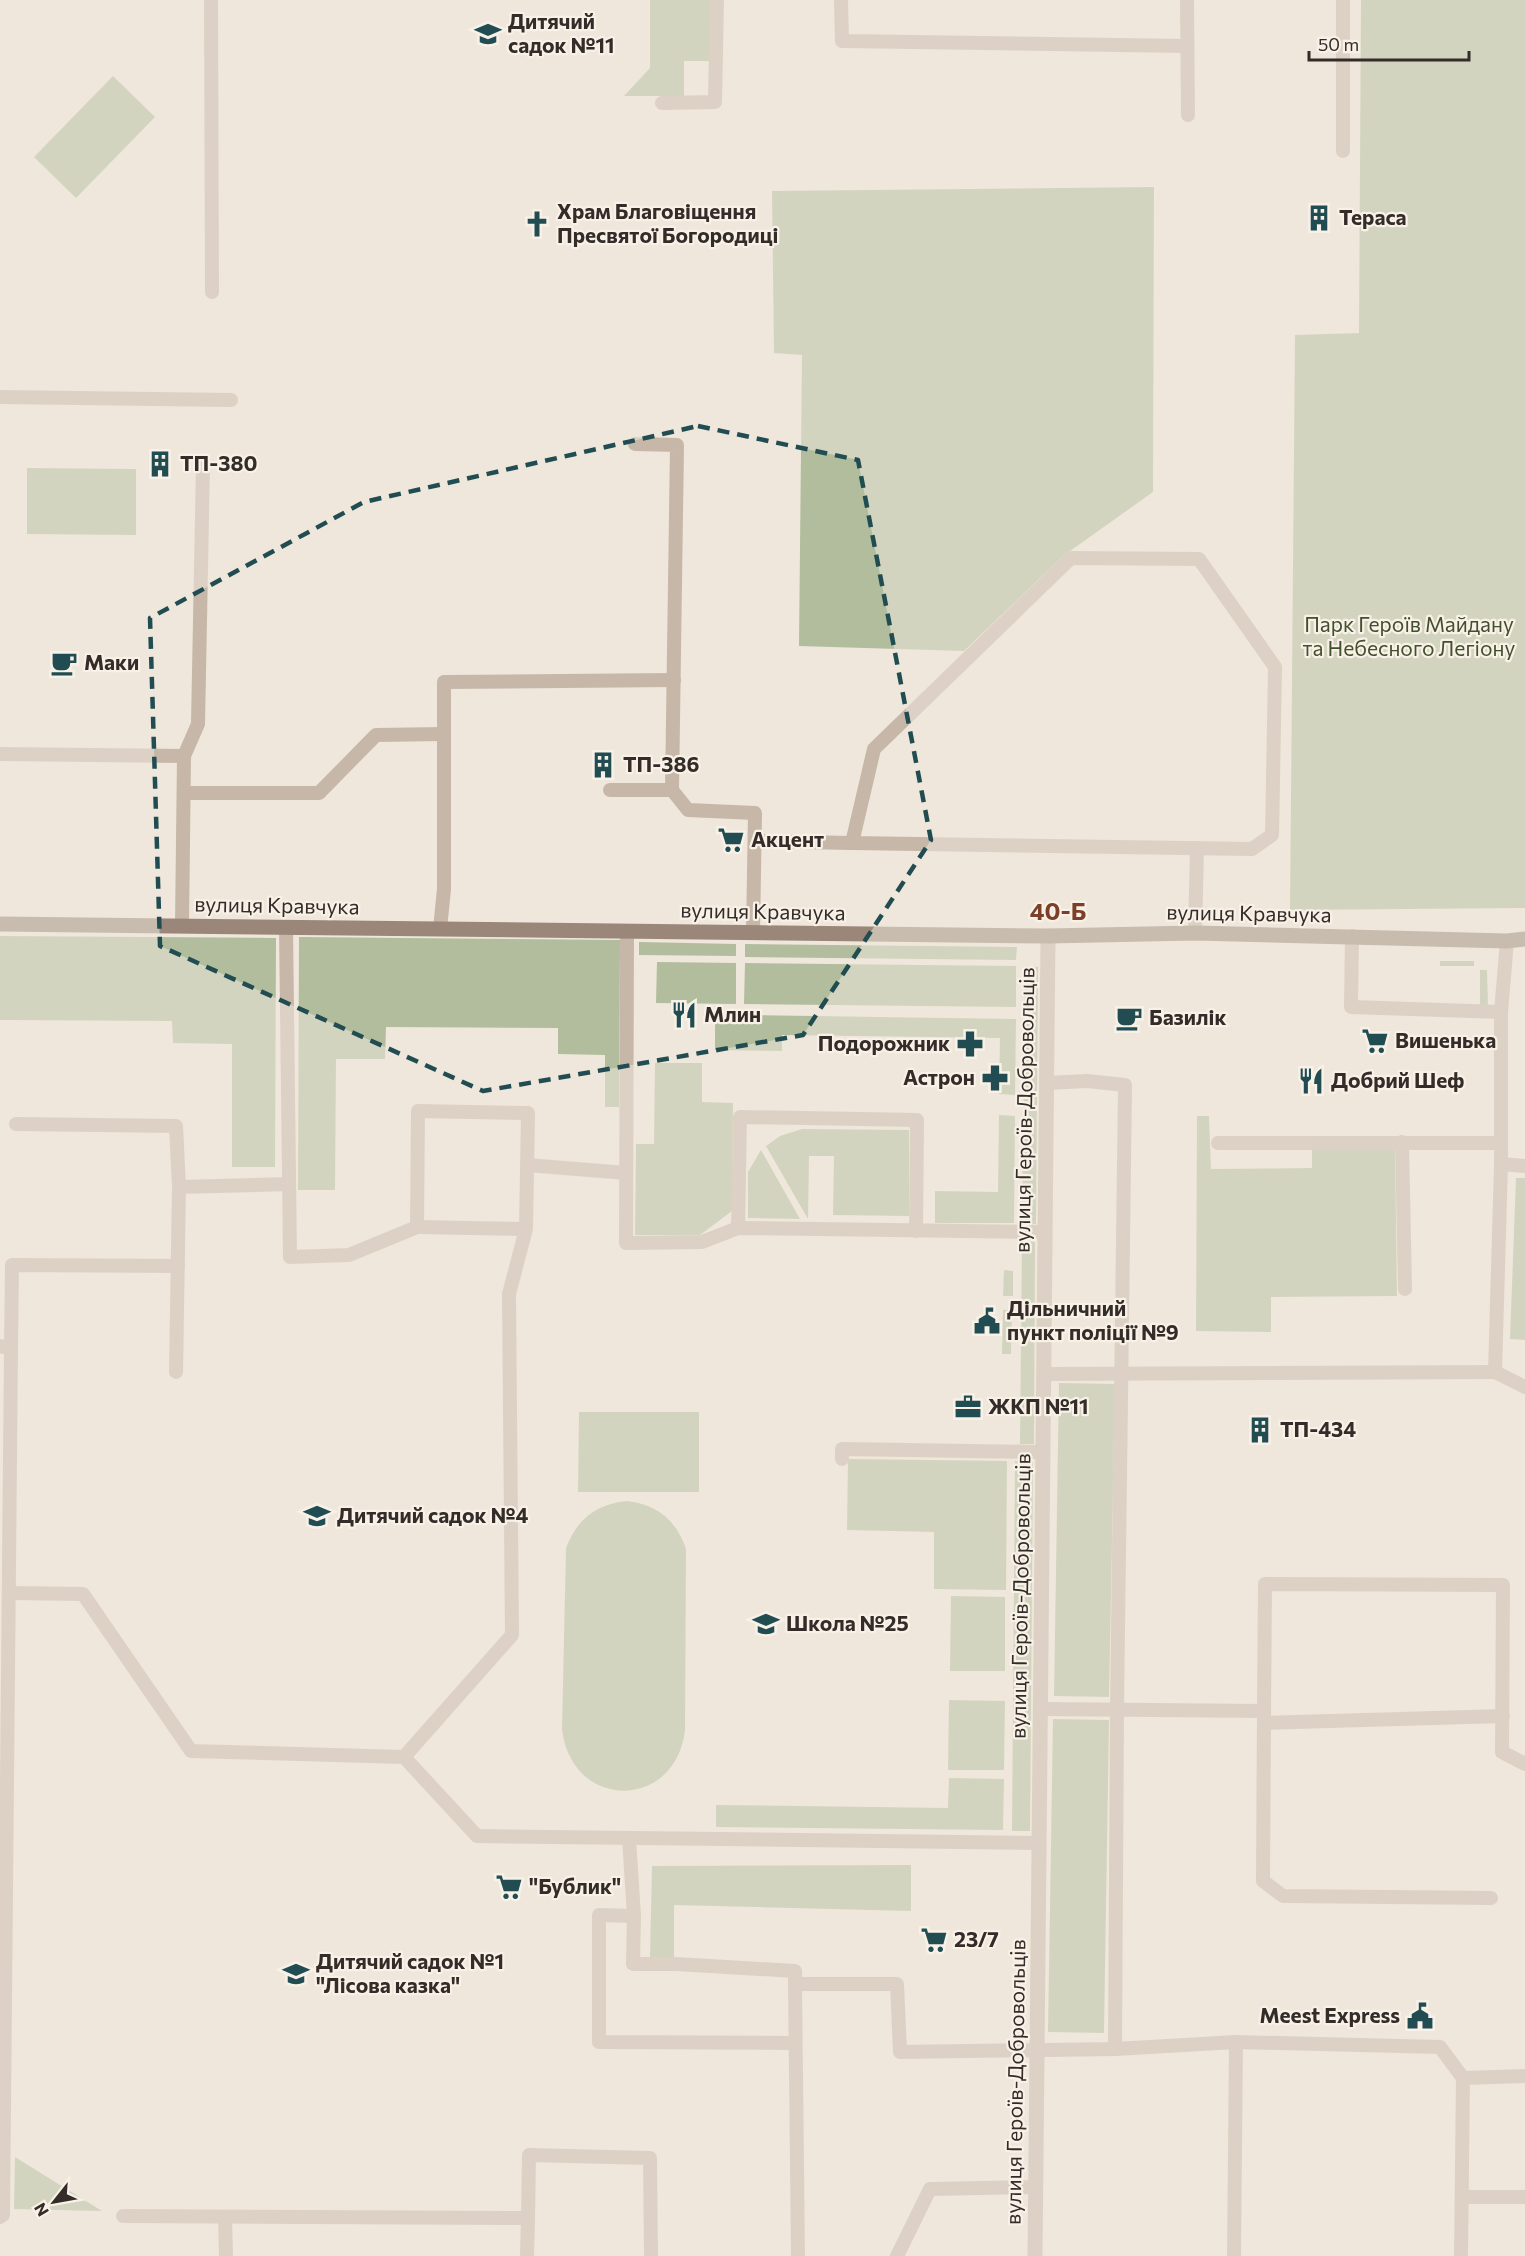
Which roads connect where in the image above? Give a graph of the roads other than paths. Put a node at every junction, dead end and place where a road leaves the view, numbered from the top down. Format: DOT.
graph roads {
  1 [pos="211,0"];
  2 [pos="717,0"];
  3 [pos="841,0"];
  4 [pos="1187,0"];
  5 [pos="1343,0"];
  6 [pos="1187,46"];
  7 [pos="662,103"];
  8 [pos="1188,115"];
  9 [pos="1343,152"];
  10 [pos="212,292"];
  11 [pos="0,397"];
  12 [pos="231,400"];
  13 [pos="635,444"];
  14 [pos="203,465"];
  15 [pos="674,680"];
  16 [pos="444,734"];
  17 [pos="0,754"];
  18 [pos="184,756"];
  19 [pos="610,790"];
  20 [pos="672,790"];
  21 [pos="184,793"];
  22 [pos="755,841"];
  23 [pos="852,843"];
  24 [pos="1197,848"];
  25 [pos="0,924"];
  26 [pos="182,926"];
  27 [pos="286,927"];
  28 [pos="440,929"];
  29 [pos="627,932"];
  30 [pos="753,933"];
  31 [pos="1195,933"];
  32 [pos="1048,936"];
  33 [pos="1352,936"];
  34 [pos="1525,939"];
  35 [pos="1507,941"];
  36 [pos="1501,1012"];
  37 [pos="1047,1083"];
  38 [pos="16,1124"];
  39 [pos="1402,1142"];
  40 [pos="1218,1143"];
  41 [pos="1501,1143"];
  42 [pos="1501,1164"];
  43 [pos="527,1165"];
  44 [pos="1525,1166"];
  45 [pos="626,1173"];
  46 [pos="289,1184"];
  47 [pos="179,1188"];
  48 [pos="417,1227"];
  49 [pos="738,1228"];
  50 [pos="526,1229"];
  51 [pos="916,1231"];
  52 [pos="1045,1232"];
  53 [pos="178,1266"];
  54 [pos="1405,1289"];
  55 [pos="6,1348"];
  56 [pos="176,1372"];
  57 [pos="1123,1372"];
  58 [pos="1495,1372"];
  59 [pos="1044,1374"];
  60 [pos="1525,1387"];
  61 [pos="1043,1452"];
  62 [pos="842,1459"];
  63 [pos="9,1593"];
  64 [pos="1040,1708"];
  65 [pos="1117,1710"];
  66 [pos="1503,1716"];
  67 [pos="1264,1717"];
  68 [pos="404,1757"];
  69 [pos="1525,1764"];
  70 [pos="4,1809"];
  71 [pos="629,1838"];
  72 [pos="1039,1843"];
  73 [pos="1491,1898"];
  74 [pos="634,1916"];
  75 [pos="795,1984"];
  76 [pos="795,2043"];
  77 [pos="1236,2043"];
  78 [pos="1115,2049"];
  79 [pos="1037,2050"];
  80 [pos="1525,2076"];
  81 [pos="1463,2078"];
  82 [pos="1036,2187"];
  83 [pos="1462,2197"];
  84 [pos="1525,2197"];
  85 [pos="123,2216"];
  86 [pos="0,2217"];
  87 [pos="225,2218"];
  88 [pos="528,2218"];
  89 [pos="226,2256"];
  90 [pos="527,2256"];
  91 [pos="651,2256"];
  92 [pos="798,2256"];
  93 [pos="897,2256"];
  94 [pos="1035,2256"];
  95 [pos="1234,2256"];
  96 [pos="1461,2256"];
  1 -- 10 [label="lane"];
  2 -- 7 [label="lane"];
  3 -- 6 [label="lane"];
  4 -- 6 [label="lane"];
  5 -- 9 [label="lane"];
  6 -- 8 [label="lane"];
  11 -- 12 [label="lane"];
  13 -- 15 [label="lane"];
  14 -- 18 [label="lane"];
  15 -- 16 [label="lane"];
  15 -- 20 [label="lane"];
  16 -- 21 [label="lane"];
  16 -- 28 [label="lane"];
  17 -- 18 [label="lane"];
  18 -- 21 [label="lane"];
  19 -- 20 [label="lane"];
  20 -- 22 [label="lane"];
  21 -- 26 [label="lane"];
  22 -- 23 [label="lane"];
  22 -- 30 [label="lane"];
  23 -- 24 [label="lane"];
  23 -- 24 [label="lane"];
  24 -- 31 [label="lane"];
  25 -- 26 [label="street, вулиця Кравчука"];
  26 -- 27 [label="street, вулиця Кравчука"];
  27 -- 28 [label="street, вулиця Кравчука"];
  27 -- 46 [label="lane"];
  28 -- 29 [label="street, вулиця Кравчука"];
  29 -- 30 [label="street, вулиця Кравчука"];
  29 -- 45 [label="lane"];
  30 -- 32 [label="street, вулиця Кравчука"];
  31 -- 32 [label="street, вулиця Кравчука"];
  31 -- 33 [label="street, вулиця Кравчука"];
  32 -- 37 [label="street, вулиця Героїв-Добровольців"];
  33 -- 35 [label="street, вулиця Кравчука"];
  33 -- 36 [label="lane"];
  34 -- 35 [label="street, вулиця Кравчука"];
  35 -- 36 [label="lane"];
  36 -- 41 [label="lane"];
  37 -- 52 [label="street, вулиця Героїв-Добровольців"];
  37 -- 57 [label="lane"];
  38 -- 47 [label="lane"];
  39 -- 40 [label="lane"];
  39 -- 41 [label="lane"];
  39 -- 54 [label="lane"];
  41 -- 42 [label="lane"];
  42 -- 44 [label="lane"];
  42 -- 58 [label="lane"];
  43 -- 45 [label="lane"];
  43 -- 48 [label="lane"];
  43 -- 50 [label="lane"];
  45 -- 49 [label="lane"];
  46 -- 47 [label="lane"];
  46 -- 48 [label="lane"];
  47 -- 53 [label="lane"];
  48 -- 50 [label="lane"];
  49 -- 51 [label="lane"];
  49 -- 51 [label="lane"];
  50 -- 68 [label="lane"];
  51 -- 52 [label="lane"];
  52 -- 59 [label="street, вулиця Героїв-Добровольців"];
  53 -- 55 [label="lane"];
  53 -- 56 [label="lane"];
  55 -- 63 [label="lane"];
  57 -- 58 [label="lane"];
  57 -- 59 [label="lane"];
  57 -- 65 [label="lane"];
  58 -- 60 [label="lane"];
  59 -- 61 [label="street, вулиця Героїв-Добровольців"];
  61 -- 62 [label="lane"];
  61 -- 64 [label="street, вулиця Героїв-Добровольців"];
  63 -- 68 [label="lane"];
  63 -- 70 [label="lane"];
  64 -- 65 [label="lane"];
  64 -- 72 [label="street, вулиця Героїв-Добровольців"];
  65 -- 67 [label="lane"];
  65 -- 78 [label="lane"];
  66 -- 67 [label="lane"];
  66 -- 67 [label="lane"];
  66 -- 69 [label="lane"];
  67 -- 73 [label="lane"];
  68 -- 71 [label="lane"];
  70 -- 86 [label="lane"];
  71 -- 72 [label="lane"];
  71 -- 74 [label="lane"];
  72 -- 79 [label="street, вулиця Героїв-Добровольців"];
  74 -- 75 [label="lane"];
  74 -- 76 [label="lane"];
  75 -- 76 [label="lane"];
  75 -- 79 [label="lane"];
  76 -- 92 [label="lane"];
  77 -- 78 [label="lane"];
  77 -- 81 [label="lane"];
  77 -- 95 [label="lane"];
  78 -- 79 [label="lane"];
  79 -- 82 [label="street, вулиця Героїв-Добровольців"];
  80 -- 81 [label="lane"];
  81 -- 83 [label="lane"];
  82 -- 93 [label="lane"];
  82 -- 94 [label="street, вулиця Героїв-Добровольців"];
  83 -- 84 [label="lane"];
  83 -- 96 [label="lane"];
  85 -- 87 [label="lane"];
  87 -- 88 [label="lane"];
  87 -- 89 [label="lane"];
  88 -- 90 [label="lane"];
  88 -- 91 [label="lane"];
}
